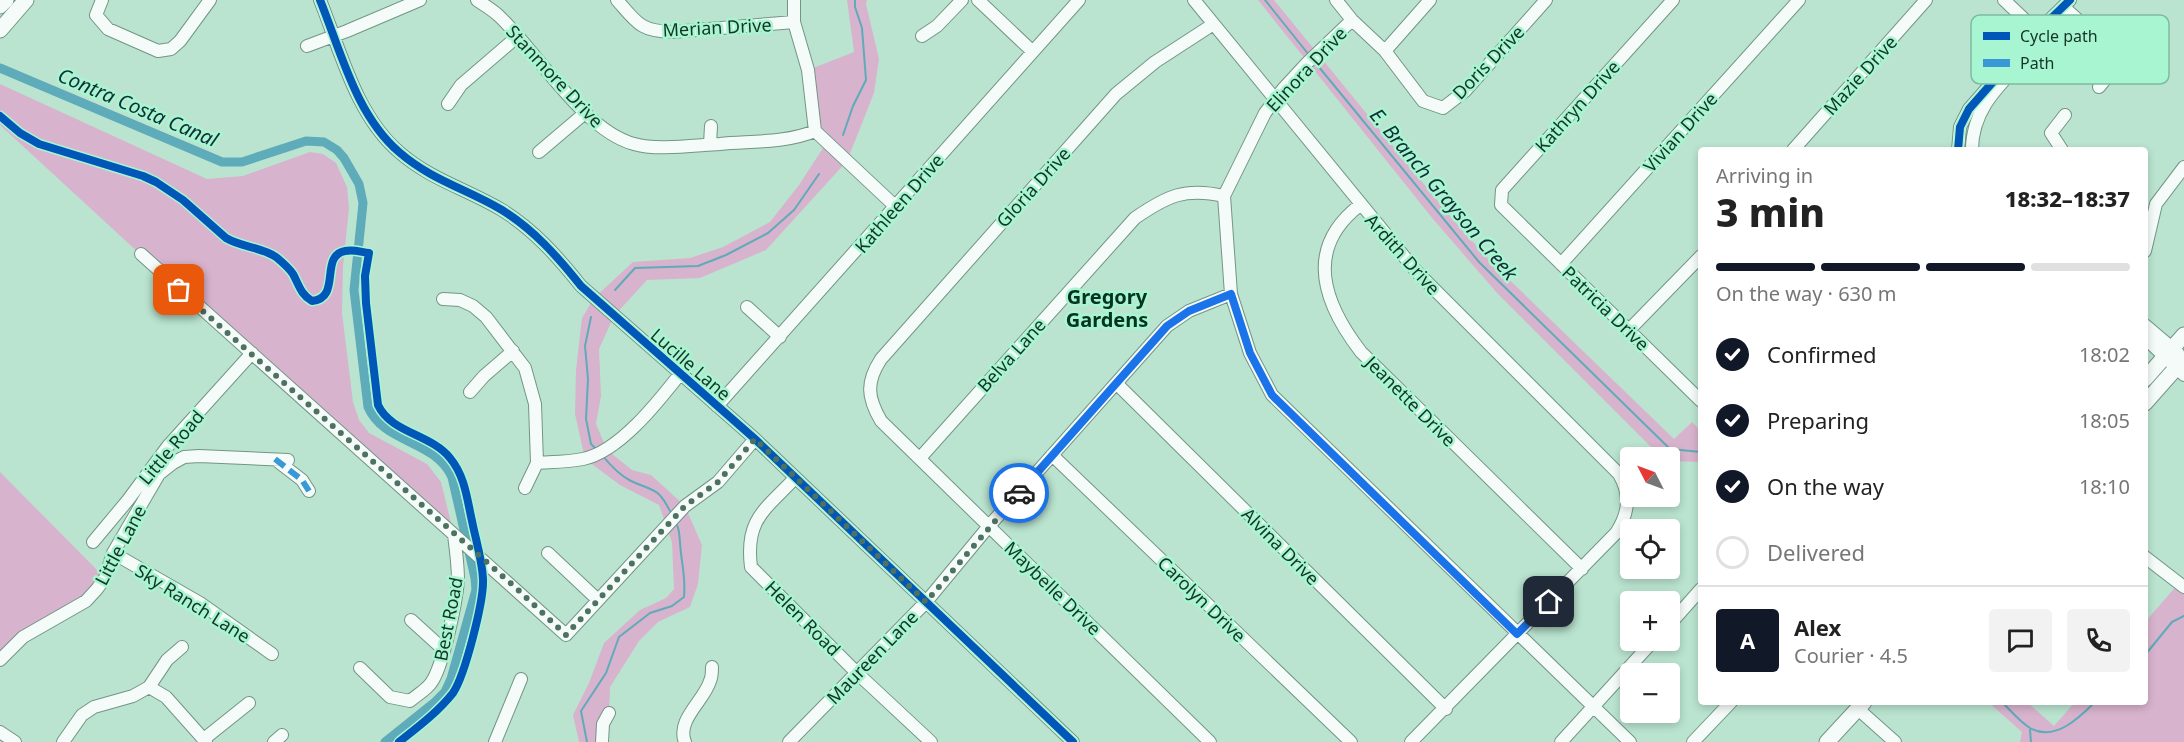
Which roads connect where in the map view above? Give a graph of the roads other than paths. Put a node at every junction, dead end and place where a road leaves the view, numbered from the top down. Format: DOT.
graph roads {
  1 [pos="6,0"];
  2 [pos="26,0"];
  3 [pos="102,0"];
  4 [pos="210,0"];
  5 [pos="320,0"];
  6 [pos="420,0"];
  7 [pos="477,0"];
  8 [pos="794,0"];
  9 [pos="962,0"];
  10 [pos="978,0"];
  11 [pos="1079,0"];
  12 [pos="1194,0"];
  13 [pos="1336,0"];
  14 [pos="1430,0"];
  15 [pos="1546,0"];
  16 [pos="1673,0"];
  17 [pos="1799,0"];
  18 [pos="1926,0"];
  19 [pos="2004,0"];
  20 [pos="2078,0"];
  21 [pos="619,1"];
  22 [pos="0,6"];
  23 [pos="2069,6"];
  24 [pos="2019,15"];
  25 [pos="1352,20"];
  26 [pos="794,22"];
  27 [pos="1212,25"];
  28 [pos="0,30"];
  29 [pos="334,36"];
  30 [pos="518,36"];
  31 [pos="922,36"];
  32 [pos="307,46"];
  33 [pos="1032,51"];
  34 [pos="1385,51"];
  35 [pos="1993,84"];
  36 [pos="2000,84"];
  37 [pos="2101,84"];
  38 [pos="2099,87"];
  39 [pos="1274,100"];
  40 [pos="448,104"];
  41 [pos="585,113"];
  42 [pos="2065,115"];
  43 [pos="711,126"];
  44 [pos="815,131"];
  45 [pos="1957,137"];
  46 [pos="710,144"];
  47 [pos="1972,144"];
  48 [pos="1796,147"];
  49 [pos="1958,147"];
  50 [pos="2060,147"];
  51 [pos="539,152"];
  52 [pos="2184,168"];
  53 [pos="1224,196"];
  54 [pos="1360,205"];
  55 [pos="896,207"];
  56 [pos="1512,215"];
  57 [pos="2148,238"];
  58 [pos="141,254"];
  59 [pos="1698,259"];
  60 [pos="1561,264"];
  61 [pos="1231,294"];
  62 [pos="443,298"];
  63 [pos="747,307"];
  64 [pos="2148,328"];
  65 [pos="1629,330"];
  66 [pos="2184,335"];
  67 [pos="780,337"];
  68 [pos="2148,340"];
  69 [pos="513,351"];
  70 [pos="252,353"];
  71 [pos="2178,361"];
  72 [pos="873,371"];
  73 [pos="680,374"];
  74 [pos="2148,377"];
  75 [pos="1117,384"];
  76 [pos="470,392"];
  77 [pos="1698,398"];
  78 [pos="2148,399"];
  79 [pos="717,406"];
  80 [pos="755,439"];
  81 [pos="1052,456"];
  82 [pos="920,458"];
  83 [pos="275,459"];
  84 [pos="288,460"];
  85 [pos="537,463"];
  86 [pos="795,478"];
  87 [pos="525,488"];
  88 [pos="309,491"];
  89 [pos="990,526"];
  90 [pos="457,537"];
  91 [pos="93,542"];
  92 [pos="548,553"];
  93 [pos="113,554"];
  94 [pos="2148,560"];
  95 [pos="1582,569"];
  96 [pos="2184,587"];
  97 [pos="1698,593"];
  98 [pos="598,600"];
  99 [pos="926,602"];
  100 [pos="1680,613"];
  101 [pos="411,620"];
  102 [pos="1517,634"];
  103 [pos="182,646"];
  104 [pos="444,650"];
  105 [pos="1644,651"];
  106 [pos="272,654"];
  107 [pos="0,660"];
  108 [pos="712,667"];
  109 [pos="360,668"];
  110 [pos="857,673"];
  111 [pos="521,679"];
  112 [pos="149,687"];
  113 [pos="249,703"];
  114 [pos="1728,705"];
  115 [pos="1861,706"];
  116 [pos="1593,708"];
  117 [pos="1446,709"];
  118 [pos="609,713"];
  119 [pos="0,732"];
  120 [pos="205,740"];
  121 [pos="15,742"];
  122 [pos="63,742"];
  123 [pos="495,742"];
  124 [pos="602,742"];
  125 [pos="685,742"];
  126 [pos="790,742"];
  127 [pos="931,742"];
  128 [pos="1073,742"];
  129 [pos="1210,742"];
  130 [pos="1351,742"];
  131 [pos="1411,742"];
  132 [pos="1561,742"];
  133 [pos="1630,742"];
  134 [pos="1693,742"];
  135 [pos="1827,742"];
  136 [pos="1895,742"];
  1 -- 22 [label="main road"];
  2 -- 28 [label="main road"];
  3 -- 4 [label="street"];
  5 -- 29 [label="street, Lucille Lane"];
  6 -- 29 [label="street"];
  7 -- 30 [label="street, Stanmore Drive"];
  8 -- 26 [label="street"];
  9 -- 31 [label="street"];
  10 -- 33 [label="street"];
  11 -- 33 [label="street, Kathleen Drive"];
  12 -- 27 [label="street, Ardith Drive"];
  13 -- 25 [label="street"];
  14 -- 34 [label="street"];
  15 -- 34 [label="street, Doris Drive"];
  16 -- 56 [label="street, Kathryn Drive"];
  17 -- 60 [label="street, Vivian Drive"];
  18 -- 48 [label="street, Mazie Drive"];
  19 -- 24 [label="street"];
  20 -- 23 [label="street"];
  21 -- 26 [label="street, Merian Drive"];
  25 -- 34 [label="street"];
  25 -- 39 [label="street, Elinora Drive"];
  26 -- 44 [label="street"];
  27 -- 39 [label="street, Ardith Drive"];
  27 -- 72 [label="street, Gloria Drive"];
  29 -- 32 [label="street"];
  29 -- 73 [label="street, Lucille Lane"];
  30 -- 40 [label="street"];
  30 -- 41 [label="street, Stanmore Drive"];
  33 -- 55 [label="street, Kathleen Drive"];
  35 -- 45 [label="street"];
  36 -- 47 [label="street"];
  37 -- 38 [label="street"];
  39 -- 53 [label="street, Elinora Drive"];
  39 -- 54 [label="street, Ardith Drive"];
  41 -- 46 [label="street, Stanmore Drive"];
  41 -- 51 [label="street"];
  42 -- 50 [label="street"];
  43 -- 46 [label="street"];
  44 -- 46 [label="street, Stanmore Drive"];
  44 -- 55 [label="street"];
  45 -- 47 [label="street"];
  45 -- 49 [label="street"];
  52 -- 57 [label="street"];
  53 -- 61 [label="street"];
  53 -- 82 [label="street, Belva Lane"];
  54 -- 95 [label="street, Jeanette Drive"];
  54 -- 95 [label="street, Ardith Drive"];
  55 -- 67 [label="street, Kathleen Drive"];
  56 -- 60 [label="street, Patricia Drive"];
  58 -- 70 [label="street"];
  59 -- 65 [label="street"];
  60 -- 65 [label="street, Patricia Drive"];
  61 -- 75 [label="street, Maureen Lane"];
  61 -- 102 [label="street"];
  62 -- 69 [label="street"];
  63 -- 67 [label="street"];
  64 -- 71 [label="street"];
  65 -- 77 [label="street, Patricia Drive"];
  66 -- 71 [label="main road"];
  67 -- 79 [label="street, Kathleen Drive"];
  68 -- 71 [label="street"];
  69 -- 76 [label="street"];
  69 -- 85 [label="street"];
  70 -- 90 [label="street"];
  70 -- 91 [label="street, Little Road"];
  71 -- 74 [label="main road"];
  71 -- 78 [label="main road"];
  72 -- 82 [label="street, Maybelle Drive"];
  73 -- 79 [label="street, Lucille Lane"];
  73 -- 85 [label="street"];
  75 -- 81 [label="street, Maureen Lane"];
  75 -- 117 [label="street, Alvina Drive"];
  79 -- 80 [label="street, Lucille Lane"];
  80 -- 86 [label="street, Lucille Lane"];
  80 -- 98 [label="street"];
  81 -- 89 [label="street, Maureen Lane"];
  81 -- 130 [label="street, Carolyn Drive"];
  82 -- 89 [label="street, Maybelle Drive"];
  83 -- 84 [label="street"];
  83 -- 88 [label="street"];
  83 -- 93 [label="street, Little Lane"];
  85 -- 87 [label="street"];
  86 -- 99 [label="street, Lucille Lane"];
  86 -- 110 [label="street, Helen Road"];
  89 -- 99 [label="street, Maureen Lane"];
  89 -- 129 [label="street, Maybelle Drive"];
  90 -- 98 [label="street"];
  90 -- 104 [label="street, Best Road"];
  92 -- 98 [label="street"];
  93 -- 106 [label="street, Sky Ranch Lane"];
  93 -- 107 [label="street, Little Lane"];
  94 -- 96 [label="street"];
  95 -- 102 [label="street"];
  97 -- 100 [label="street"];
  99 -- 110 [label="street, Maureen Lane"];
  99 -- 128 [label="street, Lucille Lane"];
  101 -- 104 [label="street"];
  102 -- 116 [label="street"];
  102 -- 117 [label="street"];
  103 -- 112 [label="street"];
  104 -- 109 [label="street, Best Road"];
  105 -- 116 [label="street"];
  108 -- 125 [label="street"];
  110 -- 126 [label="street, Maureen Lane"];
  110 -- 127 [label="street, Helen Road"];
  111 -- 123 [label="street"];
  112 -- 120 [label="street"];
  112 -- 122 [label="street"];
  113 -- 120 [label="street"];
  114 -- 134 [label="street"];
  115 -- 135 [label="main road"];
  115 -- 136 [label="street"];
  116 -- 132 [label="street"];
  116 -- 133 [label="street"];
  117 -- 131 [label="street"];
  118 -- 124 [label="street"];
  119 -- 121 [label="street"];
}
